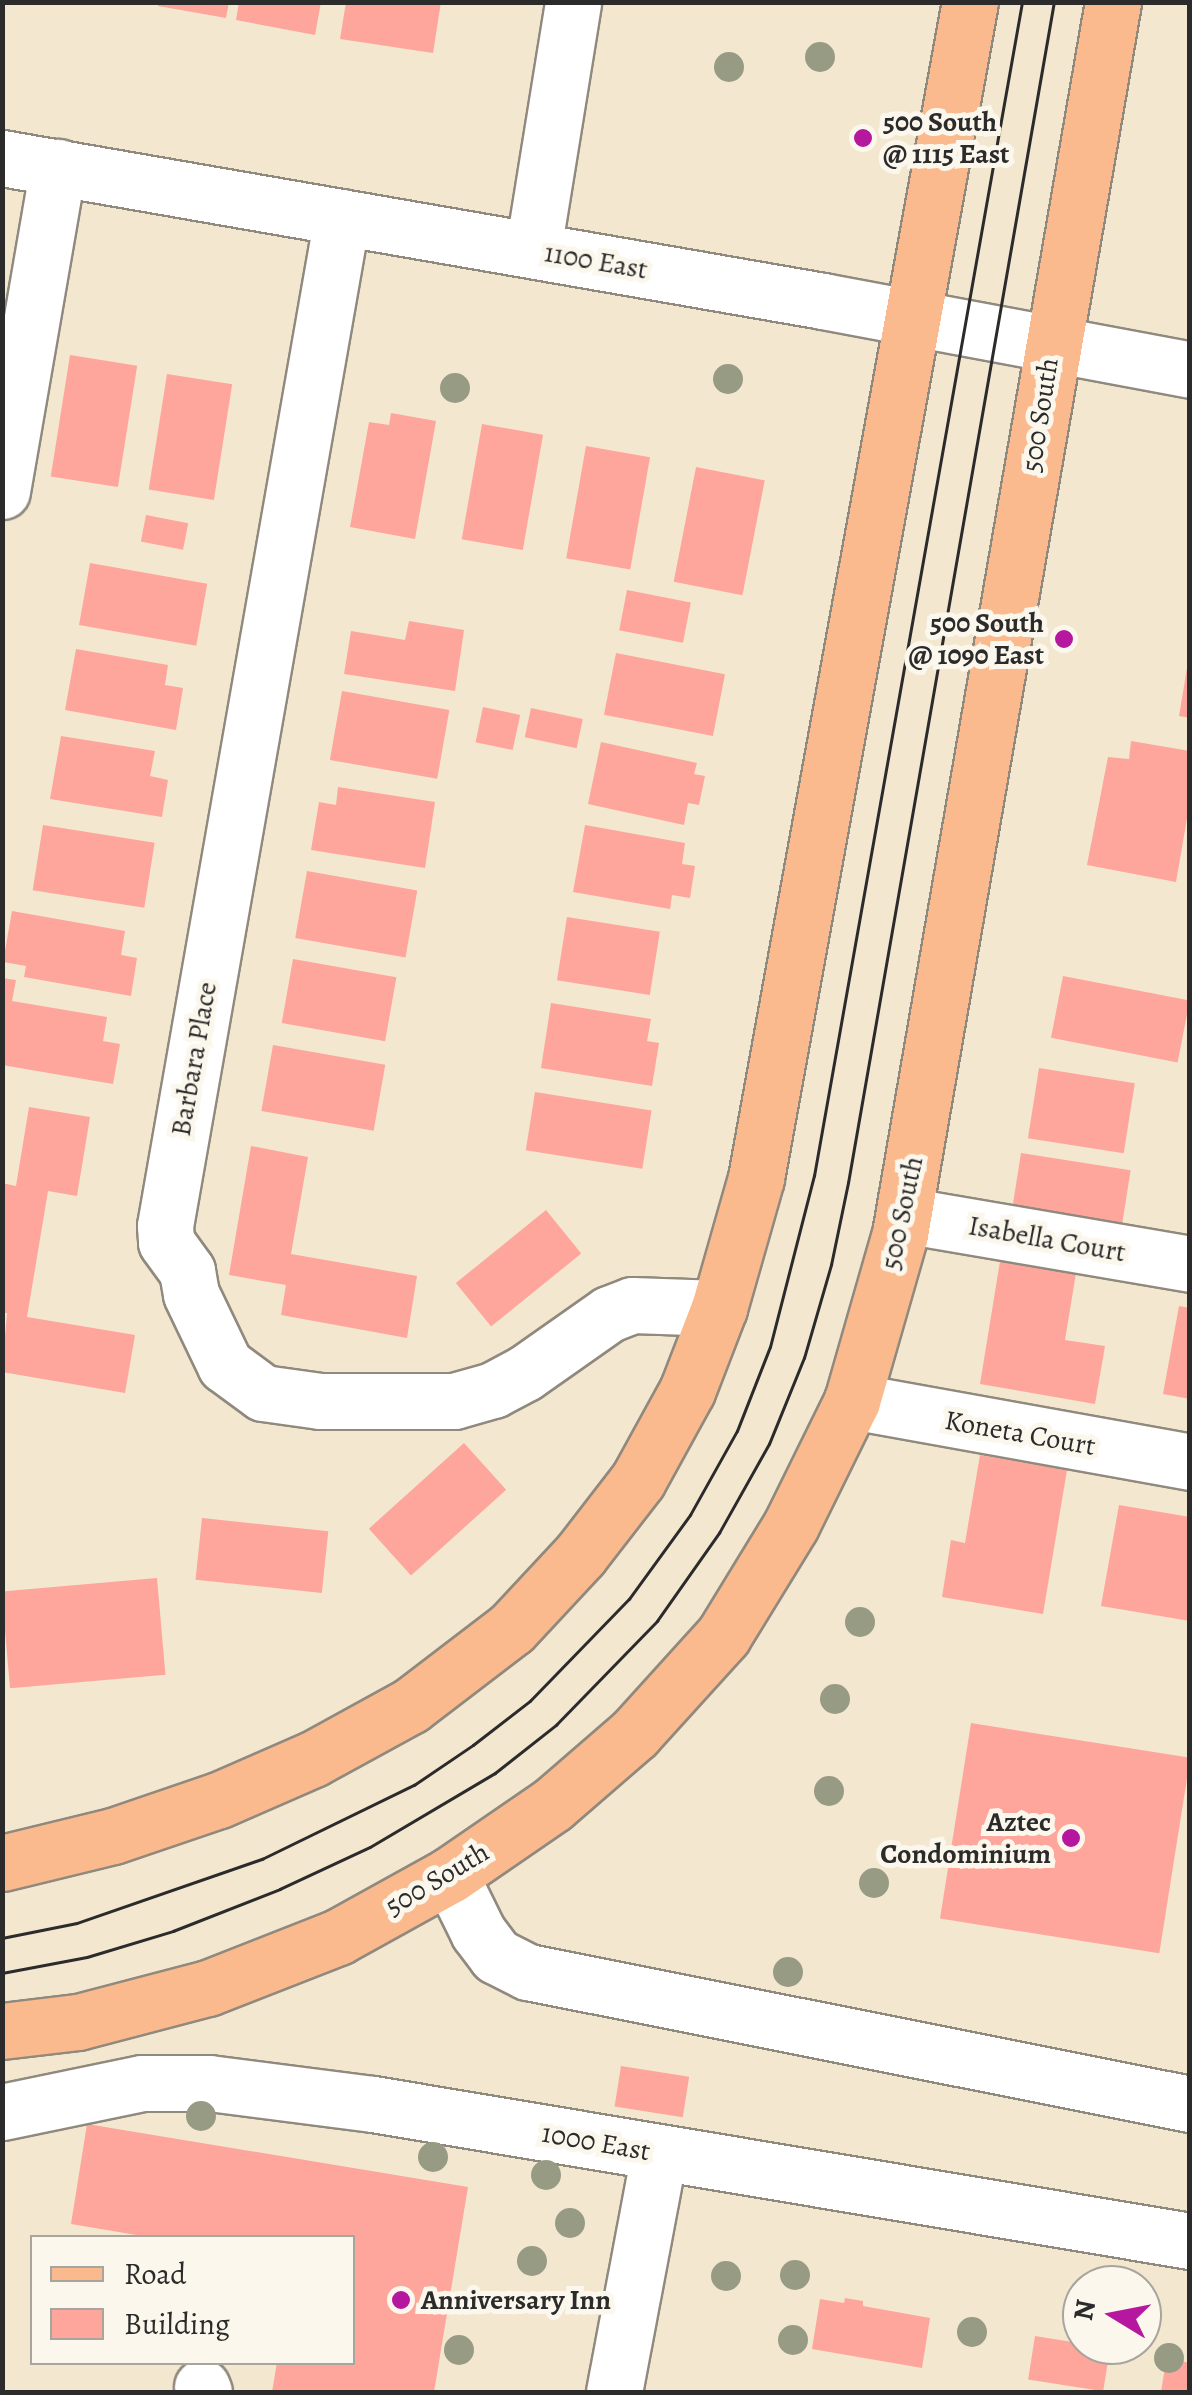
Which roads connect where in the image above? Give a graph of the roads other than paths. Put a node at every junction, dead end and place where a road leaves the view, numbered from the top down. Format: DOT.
graph roads {
  1 [pos="573,2"];
  2 [pos="970,2"];
  3 [pos="1113,2"];
  4 [pos="2,158"];
  5 [pos="58,168"];
  6 [pos="342,217"];
  7 [pos="533,250"];
  8 [pos="912,318"];
  9 [pos="1052,344"];
  10 [pos="1190,370"];
  11 [pos="2,491"];
  12 [pos="904,1215"];
  13 [pos="1190,1264"];
  14 [pos="719,1308"];
  15 [pos="852,1402"];
  16 [pos="1190,1462"];
  17 [pos="2,1863"];
  18 [pos="450,1875"];
  19 [pos="2,2031"];
  20 [pos="1190,2104"];
  21 [pos="2,2112"];
  22 [pos="659,2153"];
  23 [pos="1190,2240"];
  24 [pos="614,2392"];
  1 -- 7 [label="street"];
  2 -- 8 [label="main road"];
  3 -- 9 [label="main road, 500 South"];
  4 -- 5 [label="street, 1100 East"];
  5 -- 6 [label="street, 1100 East"];
  5 -- 11 [label="street"];
  6 -- 7 [label="street, 1100 East"];
  6 -- 14 [label="street, Barbara Place"];
  7 -- 8 [label="street, 1100 East"];
  8 -- 9 [label="street, 1100 East"];
  8 -- 14 [label="main road"];
  9 -- 10 [label="street, 1100 East"];
  9 -- 12 [label="main road, 500 South"];
  12 -- 13 [label="street, Isabella Court"];
  12 -- 15 [label="main road, 500 South"];
  14 -- 17 [label="main road"];
  15 -- 16 [label="street, Koneta Court"];
  15 -- 18 [label="main road, 500 South"];
  18 -- 19 [label="main road, 500 South"];
  18 -- 20 [label="street"];
  21 -- 22 [label="street, 1000 East"];
  22 -- 23 [label="street, 1000 East"];
  22 -- 24 [label="street"];
}
